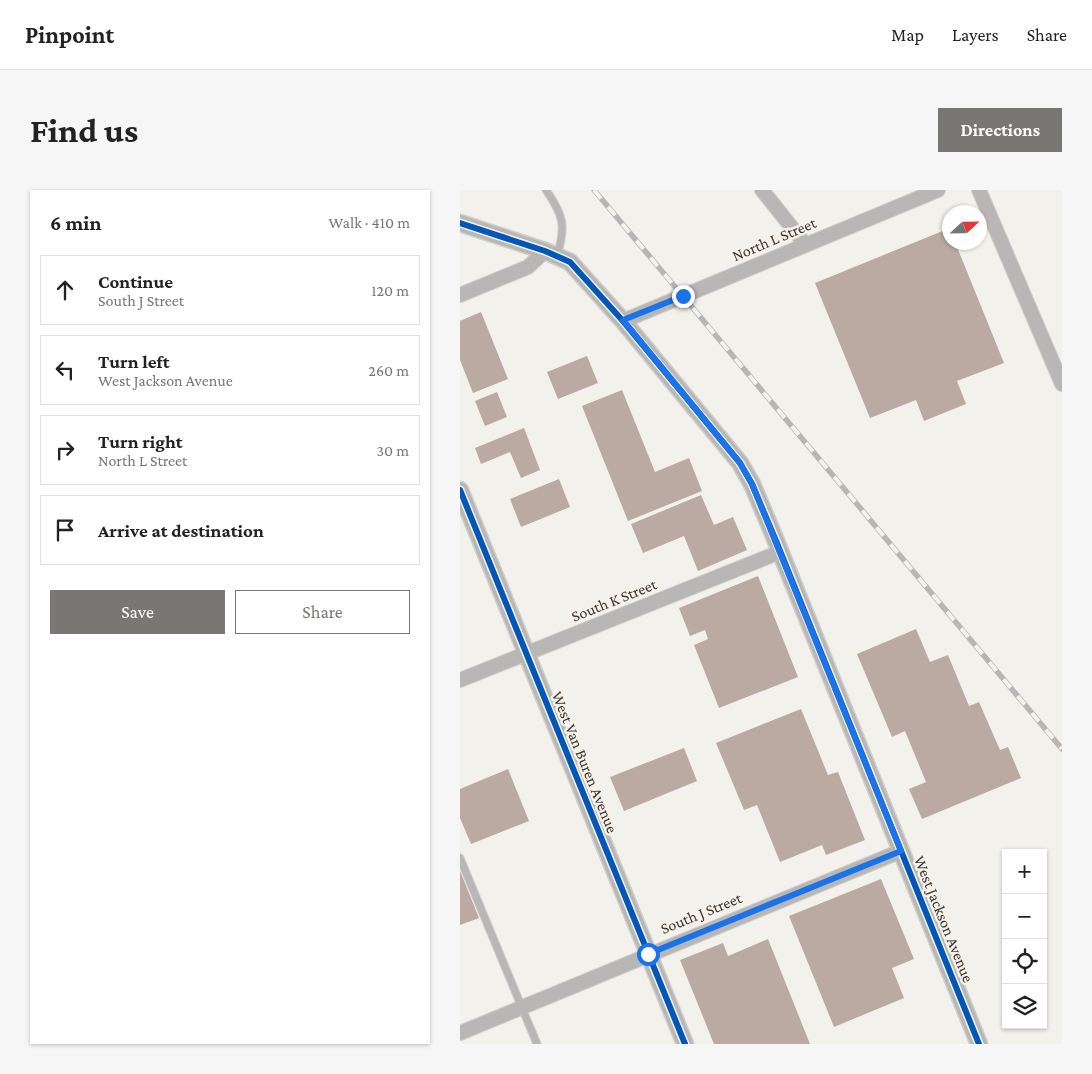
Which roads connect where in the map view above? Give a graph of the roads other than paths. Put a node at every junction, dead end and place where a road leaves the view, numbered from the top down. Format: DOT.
graph roads {
  1 [pos="546,190"];
  2 [pos="762,190"];
  3 [pos="938,190"];
  4 [pos="979,190"];
  5 [pos="460,223"];
  6 [pos="805,244"];
  7 [pos="551,254"];
  8 [pos="460,295"];
  9 [pos="623,320"];
  10 [pos="1062,384"];
  11 [pos="460,490"];
  12 [pos="780,552"];
  13 [pos="526,654"];
  14 [pos="460,680"];
  15 [pos="901,851"];
  16 [pos="460,858"];
  17 [pos="648,954"];
  18 [pos="522,1007"];
  19 [pos="460,1033"];
  20 [pos="537,1044"];
  21 [pos="685,1044"];
  22 [pos="979,1044"];
  1 -- 7 [label="lane"];
  2 -- 6 [label="street"];
  3 -- 6 [label="street, North L Street"];
  4 -- 10 [label="street"];
  5 -- 7 [label="street, West Jackson Avenue"];
  6 -- 9 [label="street, North L Street"];
  7 -- 8 [label="street"];
  7 -- 9 [label="street, West Jackson Avenue"];
  9 -- 12 [label="street, West Jackson Avenue"];
  11 -- 13 [label="street, West Van Buren Avenue"];
  12 -- 13 [label="street, South K Street"];
  12 -- 15 [label="street, West Jackson Avenue"];
  13 -- 14 [label="street, South K Street"];
  13 -- 17 [label="street, West Van Buren Avenue"];
  15 -- 17 [label="street, South J Street"];
  15 -- 22 [label="street, West Jackson Avenue"];
  16 -- 18 [label="lane"];
  17 -- 18 [label="street, South J Street"];
  17 -- 21 [label="street, West Van Buren Avenue"];
  18 -- 19 [label="street, South J Street"];
  18 -- 20 [label="lane"];
}
